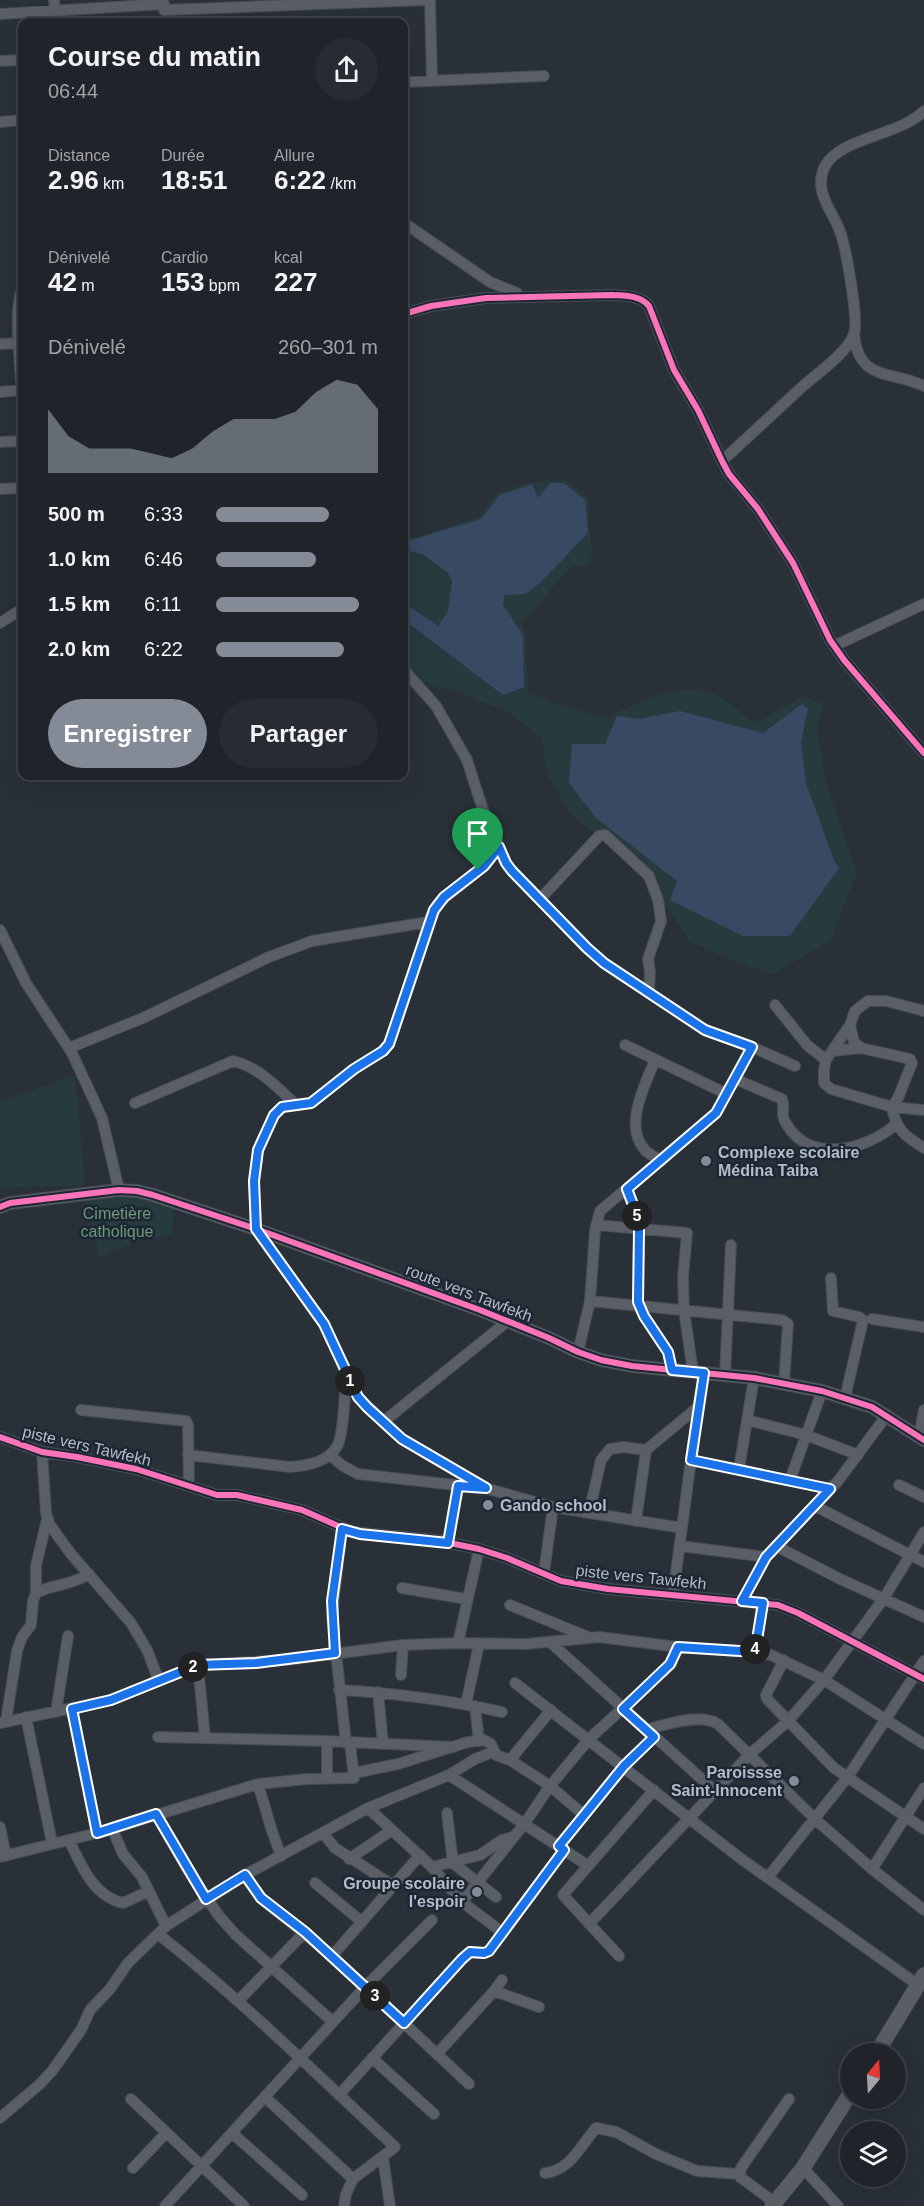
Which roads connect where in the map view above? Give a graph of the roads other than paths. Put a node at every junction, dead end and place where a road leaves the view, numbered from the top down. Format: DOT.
graph roads {
  1 [pos="424,0"];
  2 [pos="430,0"];
  3 [pos="329,2"];
  4 [pos="55,5"];
  5 [pos="164,5"];
  6 [pos="0,14"];
  7 [pos="18,60"];
  8 [pos="0,61"];
  9 [pos="544,76"];
  10 [pos="432,81"];
  11 [pos="408,82"];
  12 [pos="924,111"];
  13 [pos="18,120"];
  14 [pos="0,122"];
  15 [pos="408,225"];
  16 [pos="526,296"];
  17 [pos="408,313"];
  18 [pos="854,334"];
  19 [pos="18,343"];
  20 [pos="0,344"];
  21 [pos="838,355"];
  22 [pos="859,357"];
  23 [pos="924,386"];
  24 [pos="18,391"];
  25 [pos="0,392"];
  26 [pos="18,441"];
  27 [pos="0,442"];
  28 [pos="722,460"];
  29 [pos="18,488"];
  30 [pos="0,489"];
  31 [pos="924,604"];
  32 [pos="18,612"];
  33 [pos="0,623"];
  34 [pos="834,646"];
  35 [pos="408,674"];
  36 [pos="924,753"];
  37 [pos="499,847"];
  38 [pos="540,899"];
  39 [pos="428,922"];
  40 [pos="0,930"];
  41 [pos="649,992"];
  42 [pos="775,1005"];
  43 [pos="924,1011"];
  44 [pos="850,1025"];
  45 [pos="625,1045"];
  46 [pos="752,1047"];
  47 [pos="69,1048"];
  48 [pos="861,1048"];
  49 [pos="829,1056"];
  50 [pos="655,1060"];
  51 [pos="795,1066"];
  52 [pos="735,1079"];
  53 [pos="727,1094"];
  54 [pos="135,1103"];
  55 [pos="296,1105"];
  56 [pos="892,1107"];
  57 [pos="924,1110"];
  58 [pos="895,1125"];
  59 [pos="924,1148"];
  60 [pos="661,1161"];
  61 [pos="627,1189"];
  62 [pos="120,1190"];
  63 [pos="0,1207"];
  64 [pos="596,1225"];
  65 [pos="256,1229"];
  66 [pos="639,1230"];
  67 [pos="731,1245"];
  68 [pos="831,1278"];
  69 [pos="590,1301"];
  70 [pos="639,1305"];
  71 [pos="684,1310"];
  72 [pos="727,1315"];
  73 [pos="872,1319"];
  74 [pos="508,1321"];
  75 [pos="924,1327"];
  76 [pos="578,1352"];
  77 [pos="672,1370"];
  78 [pos="346,1373"];
  79 [pos="698,1373"];
  80 [pos="725,1375"];
  81 [pos="754,1378"];
  82 [pos="784,1383"];
  83 [pos="822,1391"];
  84 [pos="845,1398"];
  85 [pos="698,1407"];
  86 [pos="81,1410"];
  87 [pos="924,1410"];
  88 [pos="886,1415"];
  89 [pos="747,1420"];
  90 [pos="383,1422"];
  91 [pos="806,1435"];
  92 [pos="0,1437"];
  93 [pos="921,1439"];
  94 [pos="646,1450"];
  95 [pos="42,1452"];
  96 [pos="188,1455"];
  97 [pos="330,1455"];
  98 [pos="858,1455"];
  99 [pos="691,1460"];
  100 [pos="739,1470"];
  101 [pos="790,1480"];
  102 [pos="189,1485"];
  103 [pos="899,1485"];
  104 [pos="458,1486"];
  105 [pos="486,1488"];
  106 [pos="830,1489"];
  107 [pos="924,1497"];
  108 [pos="815,1506"];
  109 [pos="553,1507"];
  110 [pos="589,1513"];
  111 [pos="47,1519"];
  112 [pos="636,1521"];
  113 [pos="682,1528"];
  114 [pos="342,1529"];
  115 [pos="924,1532"];
  116 [pos="448,1543"];
  117 [pos="680,1546"];
  118 [pos="776,1546"];
  119 [pos="478,1549"];
  120 [pos="910,1555"];
  121 [pos="766,1557"];
  122 [pos="924,1562"];
  123 [pos="544,1573"];
  124 [pos="89,1574"];
  125 [pos="402,1588"];
  126 [pos="36,1593"];
  127 [pos="673,1595"];
  128 [pos="884,1598"];
  129 [pos="466,1599"];
  130 [pos="742,1601"];
  131 [pos="763,1603"];
  132 [pos="510,1605"];
  133 [pos="924,1617"];
  134 [pos="68,1636"];
  135 [pos="588,1638"];
  136 [pos="854,1642"];
  137 [pos="458,1643"];
  138 [pos="551,1643"];
  139 [pos="478,1644"];
  140 [pos="403,1645"];
  141 [pos="678,1647"];
  142 [pos="755,1652"];
  143 [pos="335,1653"];
  144 [pos="784,1660"];
  145 [pos="924,1662"];
  146 [pos="198,1665"];
  147 [pos="401,1675"];
  148 [pos="920,1677"];
  149 [pos="824,1680"];
  150 [pos="159,1681"];
  151 [pos="515,1683"];
  152 [pos="339,1690"];
  153 [pos="378,1692"];
  154 [pos="471,1705"];
  155 [pos="72,1709"];
  156 [pos="623,1709"];
  157 [pos="551,1710"];
  158 [pos="56,1712"];
  159 [pos="502,1712"];
  160 [pos="27,1717"];
  161 [pos="887,1719"];
  162 [pos="788,1721"];
  163 [pos="3,1722"];
  164 [pos="650,1733"];
  165 [pos="158,1737"];
  166 [pos="205,1738"];
  167 [pos="589,1739"];
  168 [pos="327,1740"];
  169 [pos="479,1741"];
  170 [pos="348,1743"];
  171 [pos="383,1744"];
  172 [pos="924,1744"];
  173 [pos="453,1747"];
  174 [pos="493,1752"];
  175 [pos="750,1754"];
  176 [pos="510,1760"];
  177 [pos="624,1766"];
  178 [pos="354,1773"];
  179 [pos="449,1775"];
  180 [pos="848,1778"];
  181 [pos="327,1779"];
  182 [pos="258,1784"];
  183 [pos="550,1786"];
  184 [pos="924,1788"];
  185 [pos="654,1790"];
  186 [pos="715,1791"];
  187 [pos="368,1808"];
  188 [pos="156,1814"];
  189 [pos="447,1814"];
  190 [pos="584,1815"];
  191 [pos="904,1816"];
  192 [pos="691,1818"];
  193 [pos="815,1819"];
  194 [pos="525,1823"];
  195 [pos="0,1827"];
  196 [pos="112,1828"];
  197 [pos="924,1829"];
  198 [pos="392,1830"];
  199 [pos="97,1833"];
  200 [pos="323,1833"];
  201 [pos="513,1837"];
  202 [pos="69,1839"];
  203 [pos="52,1843"];
  204 [pos="562,1848"];
  205 [pos="420,1855"];
  206 [pos="3,1856"];
  207 [pos="282,1856"];
  208 [pos="349,1859"];
  209 [pos="453,1863"];
  210 [pos="587,1865"];
  211 [pos="432,1867"];
  212 [pos="872,1869"];
  213 [pos="245,1875"];
  214 [pos="768,1877"];
  215 [pos="315,1883"];
  216 [pos="478,1883"];
  217 [pos="393,1886"];
  218 [pos="149,1891"];
  219 [pos="496,1898"];
  220 [pos="206,1899"];
  221 [pos="462,1902"];
  222 [pos="924,1910"];
  223 [pos="432,1920"];
  224 [pos="363,1922"];
  225 [pos="589,1924"];
  226 [pos="162,1930"];
  227 [pos="305,1932"];
  228 [pos="502,1932"];
  229 [pos="332,1956"];
  230 [pos="619,1956"];
  231 [pos="272,1966"];
  232 [pos="502,1980"];
  233 [pos="921,1980"];
  234 [pos="365,1987"];
  235 [pos="494,1991"];
  236 [pos="238,2001"];
  237 [pos="539,2007"];
  238 [pos="333,2022"];
  239 [pos="404,2023"];
  240 [pos="883,2043"];
  241 [pos="437,2054"];
  242 [pos="372,2058"];
  243 [pos="299,2059"];
  244 [pos="469,2084"];
  245 [pos="339,2095"];
  246 [pos="265,2097"];
  247 [pos="789,2098"];
  248 [pos="131,2099"];
  249 [pos="840,2109"];
  250 [pos="434,2114"];
  251 [pos="0,2118"];
  252 [pos="166,2133"];
  253 [pos="232,2133"];
  254 [pos="382,2158"];
  255 [pos="202,2166"];
  256 [pos="133,2168"];
  257 [pos="803,2168"];
  258 [pos="545,2173"];
  259 [pos="739,2174"];
  260 [pos="352,2179"];
  261 [pos="302,2195"];
  262 [pos="774,2204"];
  263 [pos="165,2206"];
  264 [pos="244,2206"];
  265 [pos="344,2206"];
  266 [pos="390,2206"];
  267 [pos="838,2206"];
  1 -- 3 [label="street"];
  2 -- 10 [label="street"];
  3 -- 5 [label="street"];
  4 -- 5 [label="street"];
  4 -- 6 [label="street"];
  7 -- 8 [label="street"];
  9 -- 10 [label="street"];
  10 -- 11 [label="street"];
  12 -- 18 [label="street"];
  13 -- 14 [label="street"];
  15 -- 16 [label="street"];
  16 -- 17 [label="street"];
  16 -- 28 [label="street"];
  18 -- 21 [label="street"];
  18 -- 22 [label="street"];
  19 -- 20 [label="street"];
  21 -- 22 [label="street"];
  21 -- 28 [label="street"];
  22 -- 23 [label="street"];
  24 -- 25 [label="street"];
  26 -- 27 [label="street"];
  28 -- 34 [label="street"];
  29 -- 30 [label="street"];
  31 -- 34 [label="street"];
  32 -- 33 [label="street"];
  34 -- 36 [label="street"];
  35 -- 37 [label="street"];
  37 -- 38 [label="street"];
  37 -- 39 [label="street"];
  38 -- 41 [label="street"];
  38 -- 41 [label="street"];
  39 -- 47 [label="street"];
  39 -- 55 [label="street"];
  40 -- 47 [label="street"];
  41 -- 46 [label="street"];
  42 -- 49 [label="street"];
  43 -- 44 [label="street"];
  44 -- 48 [label="street"];
  44 -- 49 [label="street"];
  45 -- 50 [label="street"];
  46 -- 51 [label="street"];
  46 -- 52 [label="street"];
  47 -- 62 [label="street"];
  48 -- 49 [label="street"];
  48 -- 56 [label="street"];
  49 -- 56 [label="street"];
  50 -- 53 [label="street"];
  50 -- 60 [label="street"];
  52 -- 53 [label="street"];
  52 -- 58 [label="street"];
  53 -- 60 [label="street"];
  54 -- 55 [label="street"];
  55 -- 65 [label="street"];
  56 -- 57 [label="street"];
  56 -- 58 [label="street"];
  58 -- 59 [label="street"];
  60 -- 61 [label="street"];
  61 -- 64 [label="street"];
  61 -- 66 [label="street"];
  62 -- 63 [label="street, route vers Tawfekh"];
  62 -- 65 [label="street, route vers Tawfekh"];
  64 -- 66 [label="street"];
  64 -- 69 [label="street"];
  65 -- 74 [label="street, route vers Tawfekh"];
  65 -- 78 [label="street"];
  66 -- 70 [label="street"];
  66 -- 71 [label="street"];
  67 -- 72 [label="street"];
  68 -- 84 [label="street"];
  69 -- 70 [label="street"];
  69 -- 76 [label="street"];
  70 -- 71 [label="street"];
  70 -- 77 [label="street"];
  71 -- 72 [label="street"];
  71 -- 79 [label="street"];
  72 -- 80 [label="street"];
  72 -- 82 [label="street"];
  73 -- 75 [label="street"];
  74 -- 76 [label="street, route vers Tawfekh"];
  74 -- 90 [label="street"];
  76 -- 77 [label="street, route vers Tawfekh"];
  77 -- 79 [label="street, route vers Tawfekh"];
  78 -- 90 [label="street"];
  78 -- 97 [label="street"];
  79 -- 80 [label="street, route vers Tawfekh"];
  79 -- 85 [label="street"];
  80 -- 81 [label="street, route vers Tawfekh"];
  81 -- 82 [label="street, route vers Tawfekh"];
  81 -- 89 [label="street"];
  82 -- 83 [label="street, route vers Tawfekh"];
  83 -- 84 [label="street, route vers Tawfekh"];
  83 -- 91 [label="street"];
  84 -- 88 [label="street, route vers Tawfekh"];
  85 -- 94 [label="street"];
  85 -- 99 [label="street"];
  86 -- 96 [label="street"];
  87 -- 93 [label="street"];
  88 -- 93 [label="street, route vers Tawfekh"];
  88 -- 98 [label="street"];
  89 -- 91 [label="street"];
  89 -- 100 [label="street"];
  90 -- 105 [label="street"];
  91 -- 98 [label="street"];
  91 -- 101 [label="street"];
  92 -- 95 [label="street, piste vers Tawfekh"];
  94 -- 110 [label="street"];
  94 -- 112 [label="street"];
  95 -- 102 [label="street, piste vers Tawfekh"];
  95 -- 111 [label="street"];
  96 -- 97 [label="street"];
  96 -- 102 [label="street"];
  97 -- 104 [label="street"];
  98 -- 106 [label="street"];
  99 -- 100 [label="street"];
  99 -- 113 [label="street"];
  100 -- 101 [label="street"];
  101 -- 106 [label="street"];
  102 -- 114 [label="street, piste vers Tawfekh"];
  103 -- 107 [label="street"];
  104 -- 105 [label="street"];
  104 -- 116 [label="street"];
  105 -- 109 [label="street"];
  106 -- 108 [label="street"];
  108 -- 118 [label="street"];
  108 -- 120 [label="street"];
  109 -- 110 [label="street"];
  109 -- 123 [label="street"];
  110 -- 112 [label="street"];
  111 -- 124 [label="street"];
  111 -- 126 [label="street"];
  112 -- 113 [label="street"];
  113 -- 117 [label="street"];
  114 -- 116 [label="street, piste vers Tawfekh"];
  114 -- 143 [label="street"];
  115 -- 120 [label="street"];
  116 -- 119 [label="street, piste vers Tawfekh"];
  117 -- 121 [label="street"];
  117 -- 127 [label="street"];
  118 -- 121 [label="street"];
  118 -- 128 [label="street"];
  119 -- 123 [label="street, piste vers Tawfekh"];
  119 -- 129 [label="street"];
  120 -- 122 [label="street"];
  120 -- 128 [label="street"];
  121 -- 130 [label="street"];
  123 -- 127 [label="street, piste vers Tawfekh"];
  124 -- 126 [label="street"];
  124 -- 150 [label="street"];
  125 -- 129 [label="street"];
  126 -- 163 [label="street"];
  127 -- 130 [label="street, piste vers Tawfekh"];
  128 -- 133 [label="street"];
  128 -- 136 [label="street"];
  129 -- 137 [label="street"];
  130 -- 131 [label="street, piste vers Tawfekh"];
  131 -- 136 [label="street, piste vers Tawfekh"];
  131 -- 142 [label="street"];
  132 -- 135 [label="street"];
  134 -- 158 [label="street"];
  135 -- 138 [label="street"];
  135 -- 141 [label="street"];
  136 -- 148 [label="street, piste vers Tawfekh"];
  136 -- 149 [label="street"];
  137 -- 139 [label="street"];
  137 -- 140 [label="street"];
  138 -- 139 [label="street"];
  138 -- 156 [label="street"];
  139 -- 154 [label="street"];
  140 -- 143 [label="street"];
  140 -- 147 [label="street"];
  141 -- 142 [label="street"];
  141 -- 156 [label="street"];
  142 -- 144 [label="street"];
  143 -- 146 [label="street"];
  143 -- 152 [label="street"];
  144 -- 149 [label="street"];
  144 -- 162 [label="street"];
  145 -- 148 [label="street"];
  146 -- 150 [label="street"];
  146 -- 166 [label="street"];
  148 -- 161 [label="street"];
  149 -- 161 [label="street"];
  149 -- 162 [label="street"];
  150 -- 155 [label="street"];
  151 -- 157 [label="street"];
  152 -- 153 [label="street"];
  152 -- 170 [label="street"];
  153 -- 154 [label="street"];
  153 -- 171 [label="street"];
  154 -- 159 [label="street"];
  154 -- 169 [label="street"];
  155 -- 158 [label="street"];
  155 -- 199 [label="street"];
  156 -- 164 [label="street"];
  156 -- 167 [label="street"];
  157 -- 167 [label="street"];
  157 -- 176 [label="street"];
  158 -- 160 [label="street"];
  160 -- 163 [label="street"];
  160 -- 203 [label="street"];
  161 -- 172 [label="street"];
  161 -- 180 [label="street"];
  162 -- 175 [label="street"];
  162 -- 180 [label="street"];
  164 -- 175 [label="street"];
  164 -- 177 [label="street"];
  164 -- 186 [label="street"];
  165 -- 166 [label="street"];
  166 -- 168 [label="street"];
  167 -- 177 [label="street"];
  167 -- 183 [label="street"];
  168 -- 170 [label="street"];
  168 -- 181 [label="street"];
  169 -- 173 [label="street"];
  169 -- 174 [label="street"];
  170 -- 171 [label="street"];
  170 -- 178 [label="street"];
  171 -- 173 [label="street"];
  173 -- 178 [label="street"];
  174 -- 176 [label="street"];
  174 -- 179 [label="street"];
  175 -- 186 [label="street"];
  175 -- 193 [label="street"];
  176 -- 183 [label="street"];
  177 -- 185 [label="street"];
  177 -- 190 [label="street"];
  178 -- 181 [label="street"];
  179 -- 187 [label="street"];
  179 -- 194 [label="street"];
  180 -- 191 [label="street"];
  180 -- 193 [label="street"];
  181 -- 182 [label="street"];
  182 -- 188 [label="street"];
  182 -- 207 [label="street"];
  183 -- 190 [label="street"];
  183 -- 194 [label="street"];
  184 -- 191 [label="street"];
  185 -- 192 [label="street"];
  185 -- 210 [label="street"];
  186 -- 192 [label="street"];
  187 -- 198 [label="street"];
  187 -- 200 [label="street"];
  188 -- 196 [label="street"];
  188 -- 220 [label="street"];
  189 -- 209 [label="street"];
  190 -- 204 [label="street"];
  191 -- 197 [label="street"];
  191 -- 212 [label="street"];
  192 -- 214 [label="street"];
  192 -- 225 [label="street"];
  193 -- 212 [label="street"];
  193 -- 214 [label="street"];
  194 -- 201 [label="street"];
  194 -- 204 [label="street"];
  195 -- 206 [label="street"];
  196 -- 199 [label="street"];
  196 -- 218 [label="street"];
  198 -- 205 [label="street"];
  198 -- 208 [label="street"];
  199 -- 202 [label="street"];
  200 -- 207 [label="street"];
  200 -- 208 [label="street"];
  201 -- 209 [label="street"];
  201 -- 216 [label="street"];
  202 -- 203 [label="street"];
  202 -- 218 [label="street"];
  203 -- 206 [label="street"];
  204 -- 210 [label="street"];
  204 -- 228 [label="street"];
  205 -- 211 [label="street"];
  205 -- 217 [label="street"];
  207 -- 213 [label="street"];
  208 -- 217 [label="street"];
  209 -- 211 [label="street"];
  209 -- 216 [label="street"];
  210 -- 225 [label="street"];
  211 -- 221 [label="street"];
  212 -- 222 [label="street"];
  213 -- 220 [label="street"];
  213 -- 227 [label="street"];
  214 -- 233 [label="street"];
  215 -- 224 [label="street"];
  216 -- 219 [label="street"];
  216 -- 221 [label="street"];
  217 -- 224 [label="street"];
  218 -- 226 [label="street"];
  220 -- 226 [label="street"];
  220 -- 231 [label="street"];
  221 -- 228 [label="street"];
  223 -- 234 [label="street"];
  224 -- 229 [label="street"];
  225 -- 230 [label="street"];
  226 -- 236 [label="street"];
  226 -- 251 [label="street"];
  227 -- 229 [label="street"];
  227 -- 231 [label="street"];
  228 -- 239 [label="street"];
  229 -- 234 [label="street"];
  231 -- 236 [label="street"];
  231 -- 238 [label="street"];
  232 -- 235 [label="street"];
  233 -- 240 [label="main road"];
  234 -- 238 [label="street"];
  234 -- 239 [label="street"];
  235 -- 237 [label="street"];
  235 -- 241 [label="street"];
  236 -- 243 [label="street"];
  238 -- 243 [label="street"];
  239 -- 241 [label="street"];
  239 -- 242 [label="street"];
  241 -- 244 [label="street"];
  242 -- 245 [label="street"];
  242 -- 250 [label="street"];
  243 -- 245 [label="street"];
  243 -- 246 [label="street"];
  245 -- 254 [label="street"];
  246 -- 253 [label="street"];
  246 -- 260 [label="street"];
  247 -- 259 [label="street"];
  248 -- 252 [label="street"];
  249 -- 257 [label="main road"];
  252 -- 255 [label="street"];
  252 -- 256 [label="street"];
  253 -- 255 [label="street"];
  253 -- 261 [label="street"];
  254 -- 260 [label="street"];
  254 -- 266 [label="street"];
  255 -- 263 [label="street"];
  255 -- 264 [label="street"];
  257 -- 262 [label="main road"];
  257 -- 267 [label="street"];
  258 -- 259 [label="street"];
  259 -- 262 [label="street"];
  260 -- 265 [label="street"];
}
